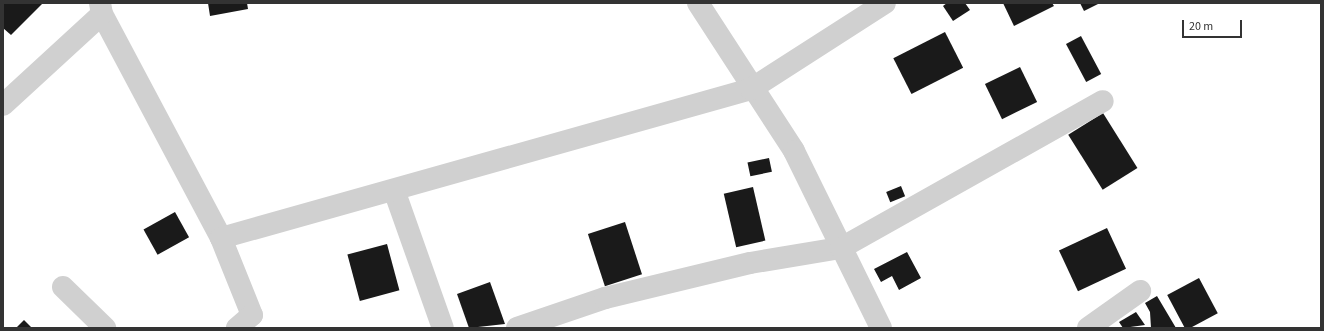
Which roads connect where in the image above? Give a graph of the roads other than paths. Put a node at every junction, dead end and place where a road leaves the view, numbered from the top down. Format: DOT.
graph roads {
  1 [pos="698,3"];
  2 [pos="885,3"];
  3 [pos="101,8"];
  4 [pos="751,89"];
  5 [pos="1103,101"];
  6 [pos="3,105"];
  7 [pos="394,190"];
  8 [pos="221,238"];
  9 [pos="842,248"];
  10 [pos="63,287"];
  11 [pos="1140,291"];
  12 [pos="249,324"];
  13 [pos="105,328"];
  14 [pos="443,328"];
  15 [pos="517,328"];
  16 [pos="881,328"];
  17 [pos="1088,328"];
  1 -- 4 [label="street"];
  2 -- 4 [label="street"];
  3 -- 6 [label="street"];
  3 -- 8 [label="street"];
  4 -- 7 [label="street"];
  4 -- 9 [label="street"];
  5 -- 9 [label="street"];
  7 -- 8 [label="street"];
  7 -- 14 [label="street"];
  8 -- 12 [label="street"];
  9 -- 15 [label="street"];
  9 -- 16 [label="street"];
  10 -- 13 [label="street"];
  11 -- 17 [label="street"];
}
